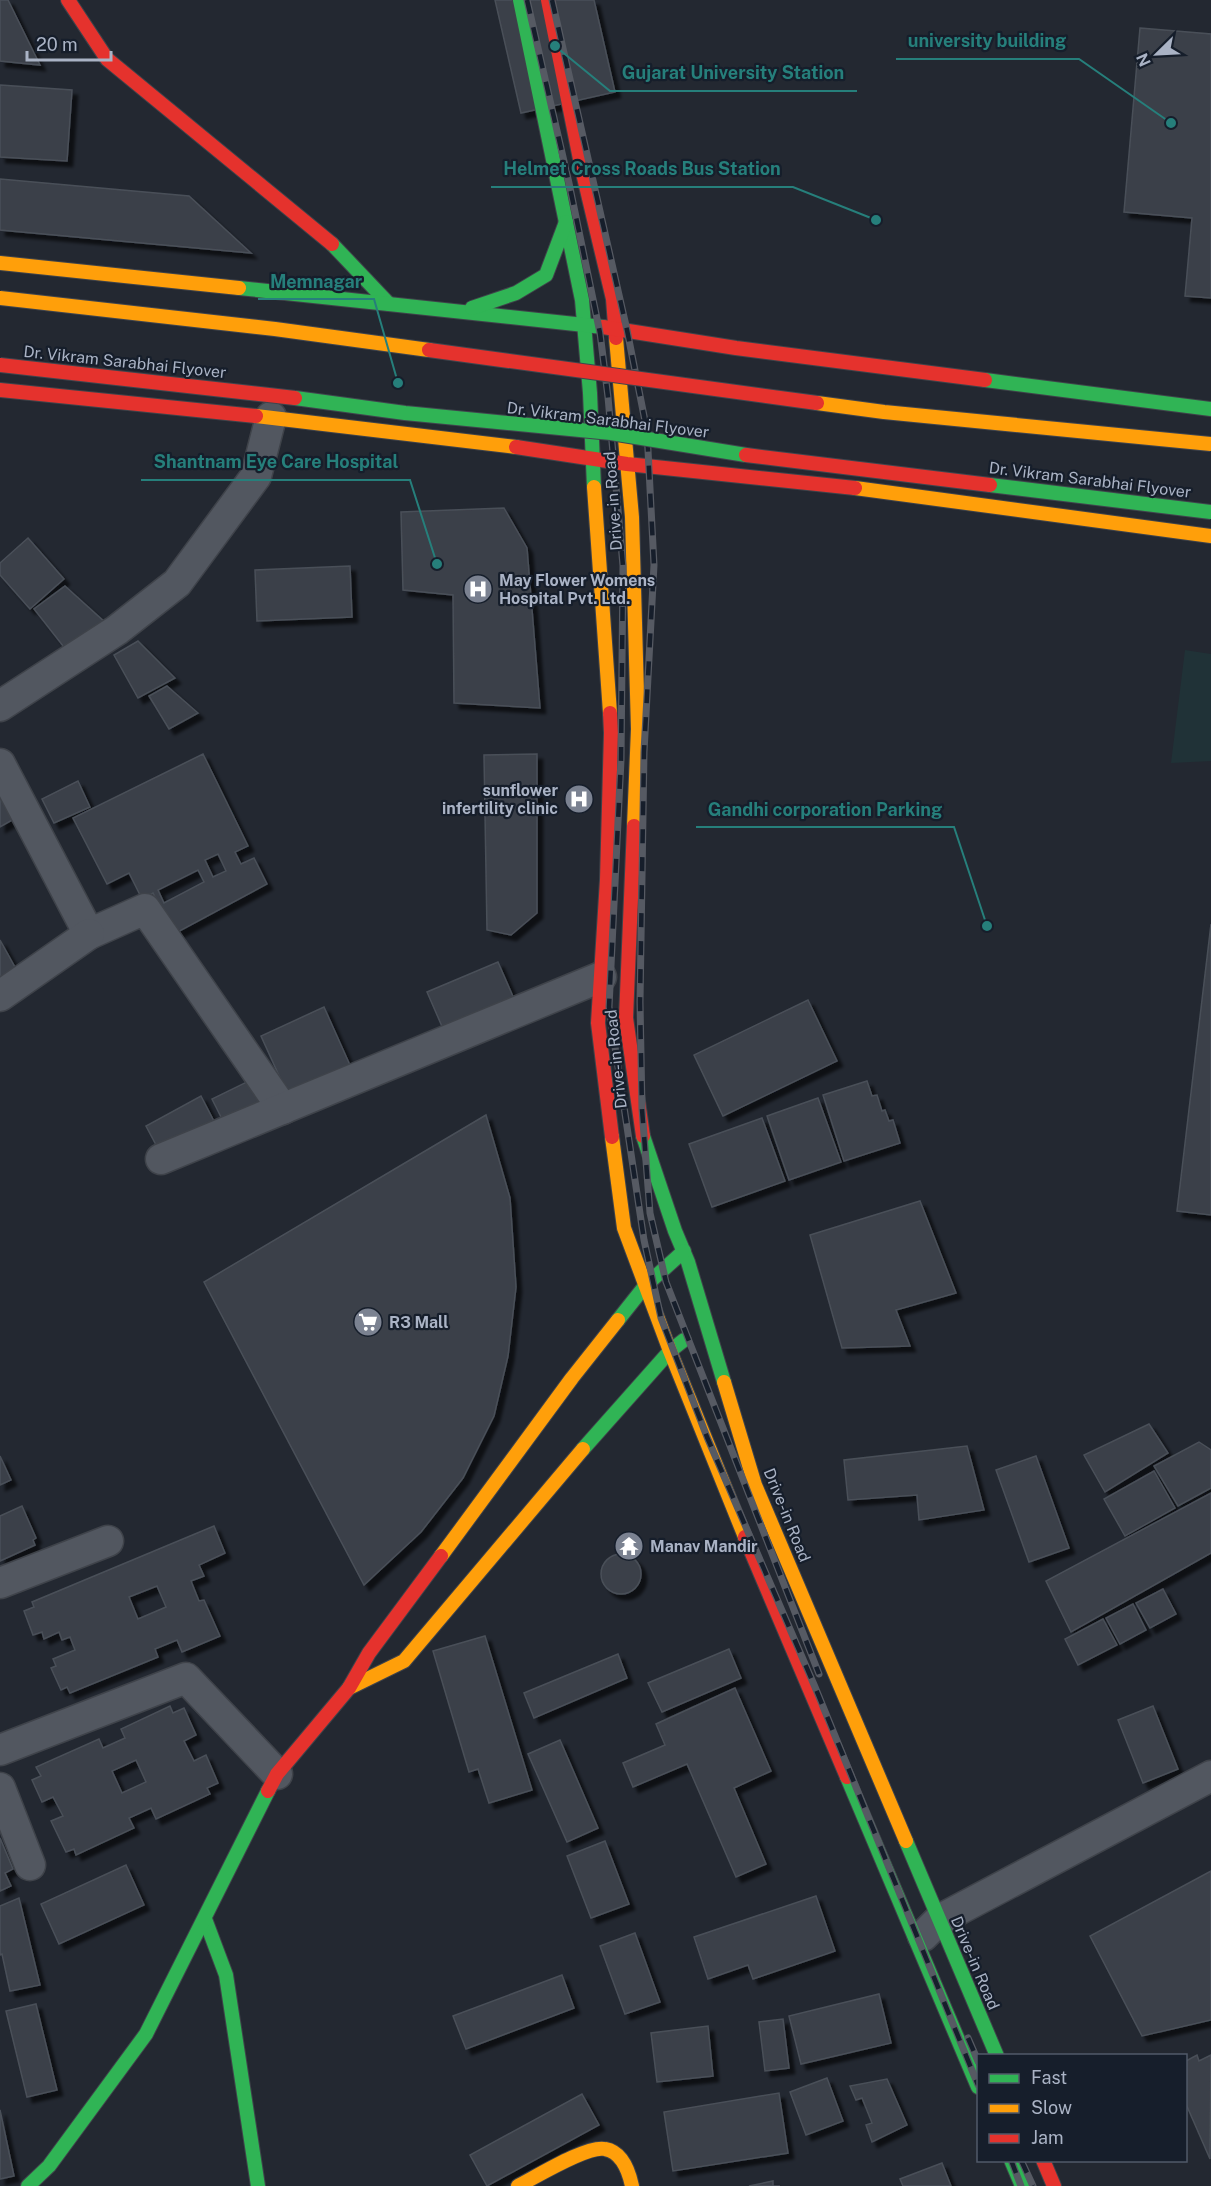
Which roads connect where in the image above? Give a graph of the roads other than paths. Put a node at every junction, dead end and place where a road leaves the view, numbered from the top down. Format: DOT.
graph roads {
  1 [pos="68,0"];
  2 [pos="520,0"];
  3 [pos="548,0"];
  4 [pos="566,222"];
  5 [pos="0,262"];
  6 [pos="0,298"];
  7 [pos="390,304"];
  8 [pos="459,312"];
  9 [pos="584,324"];
  10 [pos="615,328"];
  11 [pos="0,365"];
  12 [pos="0,390"];
  13 [pos="1211,409"];
  14 [pos="271,417"];
  15 [pos="1211,444"];
  16 [pos="592,459"];
  17 [pos="627,464"];
  18 [pos="1211,512"];
  19 [pos="1211,536"];
  20 [pos="0,706"];
  21 [pos="0,764"];
  22 [pos="89,934"];
  23 [pos="601,977"];
  24 [pos="0,996"];
  25 [pos="283,1109"];
  26 [pos="160,1160"];
  27 [pos="684,1251"];
  28 [pos="645,1286"];
  29 [pos="707,1323"];
  30 [pos="670,1351"];
  31 [pos="108,1541"];
  32 [pos="0,1583"];
  33 [pos="349,1688"];
  34 [pos="0,1750"];
  35 [pos="277,1774"];
  36 [pos="1211,1776"];
  37 [pos="0,1788"];
  38 [pos="30,1865"];
  39 [pos="205,1919"];
  40 [pos="939,1920"];
  41 [pos="917,1943"];
  42 [pos="997,2054"];
  43 [pos="977,2085"];
  44 [pos="1012,2162"];
  45 [pos="1043,2162"];
  46 [pos="28,2186"];
  47 [pos="258,2186"];
  48 [pos="518,2186"];
  49 [pos="632,2186"];
  50 [pos="1022,2186"];
  51 [pos="1054,2186"];
  1 -- 7 [label="main road"];
  2 -- 4 [label="main road"];
  3 -- 10 [label="main road, Drive-in Road"];
  4 -- 8 [label="main road"];
  4 -- 9 [label="main road"];
  5 -- 7 [label="main road"];
  6 -- 15 [label="main road, bridge"];
  7 -- 8 [label="main road"];
  8 -- 9 [label="main road"];
  9 -- 10 [label="main road"];
  9 -- 16 [label="main road"];
  10 -- 13 [label="main road"];
  10 -- 17 [label="main road, Drive-in Road"];
  11 -- 18 [label="main road, Dr. Vikram Sarabhai Flyover, bridge"];
  12 -- 14 [label="main road"];
  14 -- 16 [label="main road"];
  14 -- 20 [label="street"];
  16 -- 17 [label="main road"];
  16 -- 23 [label="main road"];
  17 -- 19 [label="main road"];
  17 -- 27 [label="main road, Drive-in Road"];
  21 -- 22 [label="street"];
  22 -- 24 [label="street"];
  22 -- 25 [label="street"];
  23 -- 25 [label="street"];
  23 -- 28 [label="main road"];
  25 -- 26 [label="street"];
  27 -- 28 [label="main road"];
  27 -- 29 [label="main road, Drive-in Road"];
  28 -- 30 [label="main road"];
  28 -- 33 [label="main road"];
  29 -- 30 [label="main road"];
  29 -- 40 [label="main road, Drive-in Road"];
  30 -- 33 [label="main road"];
  30 -- 41 [label="main road"];
  31 -- 32 [label="street"];
  33 -- 35 [label="main road"];
  34 -- 35 [label="street"];
  35 -- 39 [label="main road"];
  36 -- 40 [label="street"];
  37 -- 38 [label="street"];
  39 -- 46 [label="main road"];
  39 -- 47 [label="main road"];
  40 -- 41 [label="street"];
  40 -- 42 [label="main road, Drive-in Road"];
  41 -- 43 [label="main road"];
  44 -- 50 [label="main road"];
  45 -- 51 [label="main road"];
  48 -- 49 [label="main road"];
}
